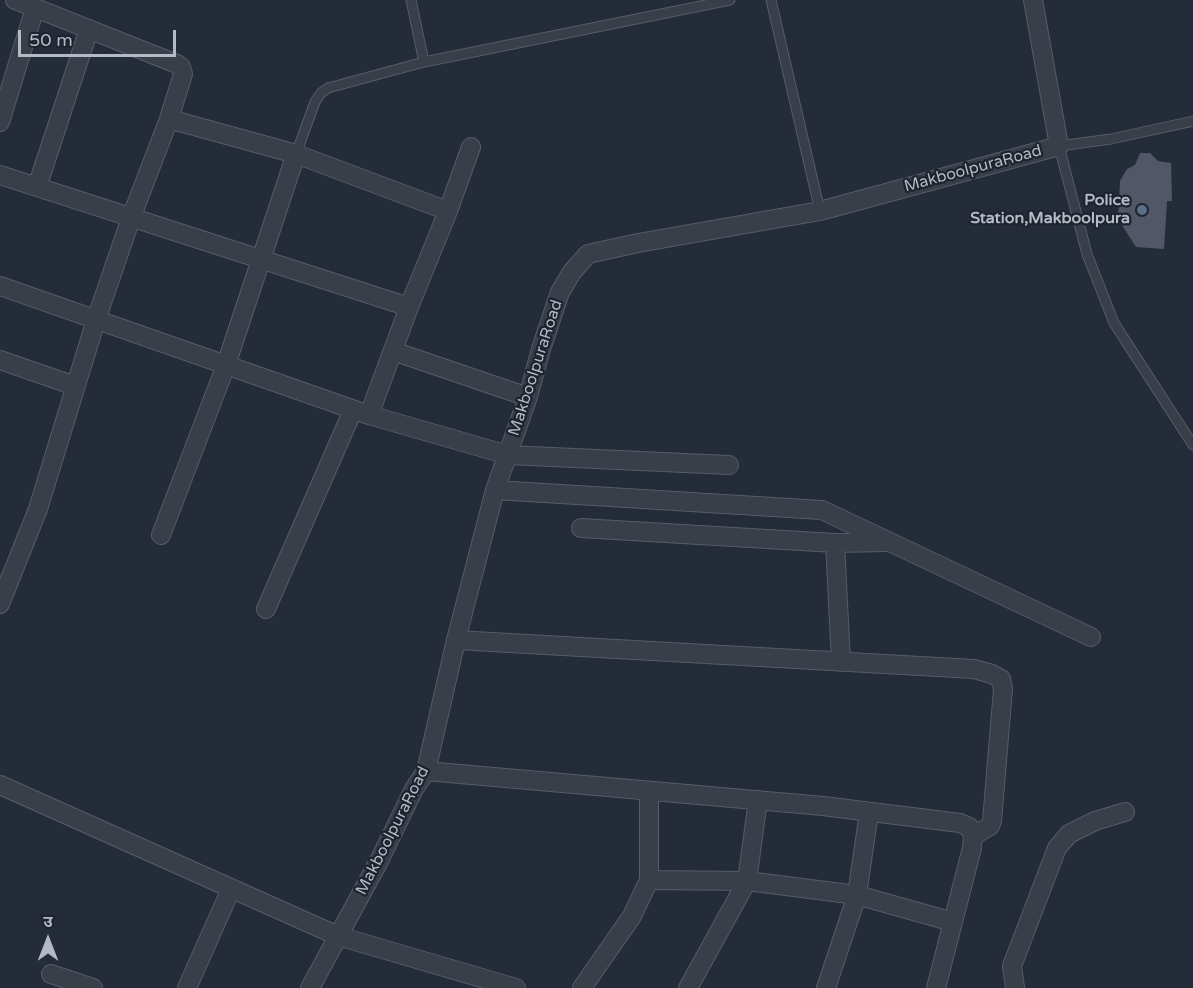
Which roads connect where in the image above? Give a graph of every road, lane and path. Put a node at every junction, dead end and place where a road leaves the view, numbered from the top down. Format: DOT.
graph roads {
  1 [pos="15,0"];
  2 [pos="411,0"];
  3 [pos="730,0"];
  4 [pos="771,0"];
  5 [pos="1033,0"];
  6 [pos="35,8"];
  7 [pos="89,29"];
  8 [pos="424,62"];
  9 [pos="169,119"];
  10 [pos="1193,121"];
  11 [pos="0,122"];
  12 [pos="1059,146"];
  13 [pos="471,147"];
  14 [pos="296,154"];
  15 [pos="0,175"];
  16 [pos="37,187"];
  17 [pos="448,211"];
  18 [pos="820,211"];
  19 [pos="132,218"];
  20 [pos="261,259"];
  21 [pos="0,286"];
  22 [pos="410,307"];
  23 [pos="96,320"];
  24 [pos="393,351"];
  25 [pos="0,360"];
  26 [pos="226,365"];
  27 [pos="75,386"];
  28 [pos="528,397"];
  29 [pos="361,412"];
  30 [pos="1193,445"];
  31 [pos="508,455"];
  32 [pos="729,465"];
  33 [pos="495,490"];
  34 [pos="581,528"];
  35 [pos="161,535"];
  36 [pos="892,542"];
  37 [pos="835,543"];
  38 [pos="0,604"];
  39 [pos="266,609"];
  40 [pos="1090,637"];
  41 [pos="456,640"];
  42 [pos="841,662"];
  43 [pos="426,771"];
  44 [pos="0,785"];
  45 [pos="649,791"];
  46 [pos="758,801"];
  47 [pos="869,812"];
  48 [pos="1125,812"];
  49 [pos="973,836"];
  50 [pos="649,880"];
  51 [pos="747,881"];
  52 [pos="231,889"];
  53 [pos="857,895"];
  54 [pos="953,922"];
  55 [pos="338,936"];
  56 [pos="51,974"];
  57 [pos="93,988"];
  58 [pos="187,988"];
  59 [pos="310,988"];
  60 [pos="516,988"];
  61 [pos="582,988"];
  62 [pos="688,988"];
  63 [pos="826,988"];
  64 [pos="936,988"];
  65 [pos="1015,988"];
  1 -- 6 [label="street"];
  2 -- 8 [label="lane"];
  3 -- 8 [label="lane"];
  4 -- 18 [label="lane"];
  5 -- 12 [label="street"];
  6 -- 7 [label="street"];
  6 -- 11 [label="street"];
  7 -- 9 [label="street"];
  7 -- 16 [label="street"];
  8 -- 14 [label="lane"];
  9 -- 14 [label="street"];
  9 -- 19 [label="street"];
  10 -- 12 [label="lane, MakboolpuraRoad"];
  12 -- 18 [label="street, MakboolpuraRoad"];
  12 -- 30 [label="lane"];
  13 -- 17 [label="street"];
  14 -- 17 [label="street"];
  14 -- 20 [label="street"];
  15 -- 16 [label="street"];
  16 -- 19 [label="street"];
  17 -- 22 [label="street"];
  18 -- 28 [label="street, MakboolpuraRoad"];
  19 -- 20 [label="street"];
  19 -- 23 [label="street"];
  20 -- 22 [label="street"];
  20 -- 26 [label="street"];
  21 -- 23 [label="street"];
  22 -- 24 [label="street"];
  23 -- 26 [label="street"];
  23 -- 27 [label="street"];
  24 -- 28 [label="street"];
  24 -- 29 [label="street"];
  25 -- 27 [label="street"];
  26 -- 29 [label="street"];
  26 -- 35 [label="street"];
  27 -- 38 [label="street"];
  28 -- 31 [label="street, MakboolpuraRoad"];
  29 -- 31 [label="street"];
  29 -- 39 [label="street"];
  31 -- 32 [label="street"];
  31 -- 33 [label="street, MakboolpuraRoad"];
  33 -- 36 [label="street"];
  33 -- 41 [label="street, MakboolpuraRoad"];
  34 -- 37 [label="street"];
  36 -- 37 [label="street"];
  36 -- 40 [label="street"];
  37 -- 42 [label="street"];
  41 -- 42 [label="street"];
  41 -- 43 [label="street, MakboolpuraRoad"];
  42 -- 49 [label="street"];
  43 -- 45 [label="street"];
  43 -- 55 [label="street, MakboolpuraRoad"];
  44 -- 52 [label="street"];
  45 -- 46 [label="street"];
  45 -- 50 [label="street"];
  46 -- 47 [label="street"];
  46 -- 51 [label="street"];
  47 -- 49 [label="street"];
  47 -- 53 [label="street"];
  48 -- 65 [label="street"];
  49 -- 54 [label="street"];
  50 -- 51 [label="street"];
  50 -- 61 [label="street"];
  51 -- 53 [label="street"];
  51 -- 62 [label="street"];
  52 -- 55 [label="street"];
  52 -- 58 [label="street"];
  53 -- 54 [label="street"];
  53 -- 63 [label="street"];
  54 -- 64 [label="street"];
  55 -- 59 [label="street, MakboolpuraRoad"];
  55 -- 60 [label="street"];
  56 -- 57 [label="street"];
}
